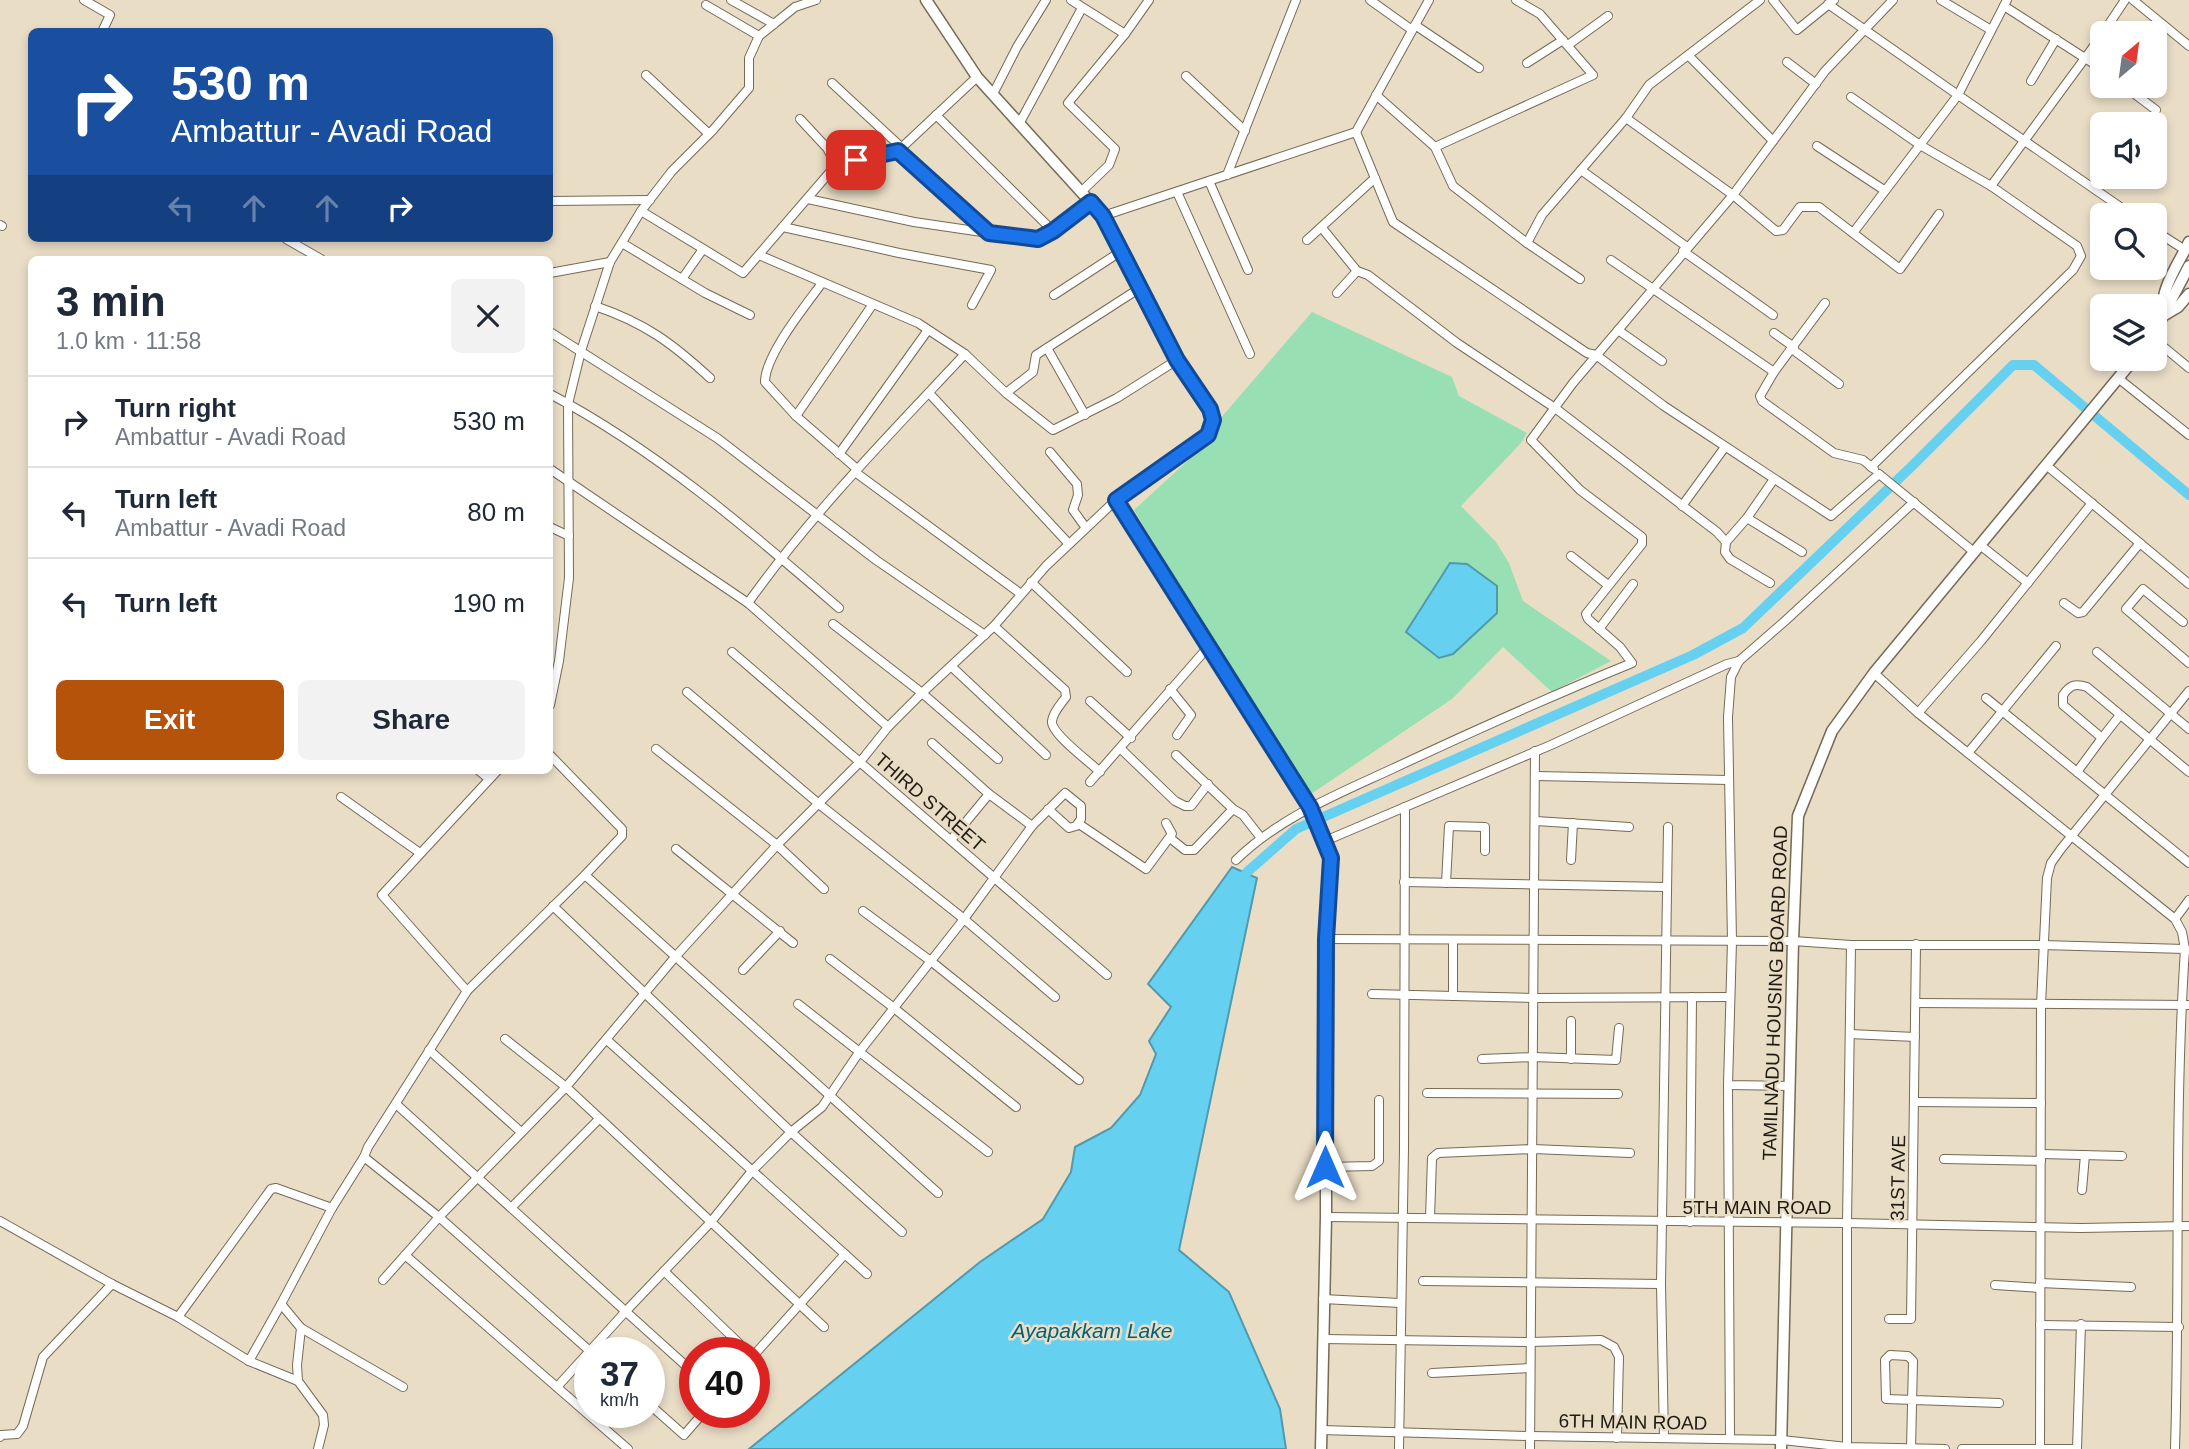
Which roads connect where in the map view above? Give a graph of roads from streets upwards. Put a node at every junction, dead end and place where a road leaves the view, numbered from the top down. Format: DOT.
graph roads {
  1 [pos="84,0"];
  2 [pos="731,0"];
  3 [pos="816,0"];
  4 [pos="926,0"];
  5 [pos="1046,0"];
  6 [pos="1071,0"];
  7 [pos="1149,0"];
  8 [pos="1296,0"];
  9 [pos="1370,0"];
  10 [pos="1429,0"];
  11 [pos="1516,0"];
  12 [pos="1760,0"];
  13 [pos="1773,0"];
  14 [pos="1893,0"];
  15 [pos="1941,0"];
  16 [pos="2125,0"];
  17 [pos="2133,0"];
  18 [pos="1831,2"];
  19 [pos="2005,3"];
  20 [pos="706,5"];
  21 [pos="1083,8"];
  22 [pos="1608,16"];
  23 [pos="2111,21"];
  24 [pos="774,24"];
  25 [pos="1413,27"];
  26 [pos="104,28"];
  27 [pos="1863,30"];
  28 [pos="1992,30"];
  29 [pos="1125,34"];
  30 [pos="759,36"];
  31 [pos="2056,39"];
  32 [pos="1566,43"];
  33 [pos="2189,46"];
  34 [pos="2090,52"];
  35 [pos="1689,56"];
  36 [pos="2086,58"];
  37 [pos="2090,61"];
  38 [pos="1787,62"];
  39 [pos="1527,63"];
  40 [pos="1479,68"];
  41 [pos="646,75"];
  42 [pos="1186,76"];
  43 [pos="977,77"];
  44 [pos="2031,81"];
  45 [pos="832,83"];
  46 [pos="1816,84"];
  47 [pos="993,94"];
  48 [pos="1958,95"];
  49 [pos="1376,96"];
  50 [pos="1850,97"];
  51 [pos="2140,98"];
  52 [pos="2156,110"];
  53 [pos="936,115"];
  54 [pos="1626,118"];
  55 [pos="800,119"];
  56 [pos="1019,124"];
  57 [pos="1245,131"];
  58 [pos="1356,132"];
  59 [pos="709,134"];
  60 [pos="1773,141"];
  61 [pos="2024,141"];
  62 [pos="1920,145"];
  63 [pos="1817,146"];
  64 [pos="1435,147"];
  65 [pos="900,149"];
  66 [pos="836,165"];
  67 [pos="1581,170"];
  68 [pos="1227,175"];
  69 [pos="1375,178"];
  70 [pos="1209,181"];
  71 [pos="1991,186"];
  72 [pos="1884,190"];
  73 [pos="1081,192"];
  74 [pos="1177,192"];
  75 [pos="1733,195"];
  76 [pos="808,198"];
  77 [pos="650,200"];
  78 [pos="553,201"];
  79 [pos="1091,202"];
  80 [pos="2114,203"];
  81 [pos="641,211"];
  82 [pos="1939,214"];
  83 [pos="1103,216"];
  84 [pos="783,227"];
  85 [pos="1322,228"];
  86 [pos="1053,231"];
  87 [pos="989,233"];
  88 [pos="1853,233"];
  89 [pos="2167,236"];
  90 [pos="1307,240"];
  91 [pos="291,242"];
  92 [pos="622,243"];
  93 [pos="1527,243"];
  94 [pos="2187,246"];
  95 [pos="703,249"];
  96 [pos="1685,249"];
  97 [pos="1120,252"];
  98 [pos="759,255"];
  99 [pos="316,256"];
  100 [pos="1611,260"];
  101 [pos="610,262"];
  102 [pos="2189,266"];
  103 [pos="1248,270"];
  104 [pos="1357,271"];
  105 [pos="553,273"];
  106 [pos="682,279"];
  107 [pos="1580,279"];
  108 [pos="822,283"];
  109 [pos="1140,289"];
  110 [pos="1654,289"];
  111 [pos="1337,293"];
  112 [pos="2164,294"];
  113 [pos="1054,295"];
  114 [pos="2184,298"];
  115 [pos="1825,303"];
  116 [pos="873,304"];
  117 [pos="972,305"];
  118 [pos="595,306"];
  119 [pos="2167,314"];
  120 [pos="750,315"];
  121 [pos="1773,315"];
  122 [pos="928,330"];
  123 [pos="1618,330"];
  124 [pos="1774,333"];
  125 [pos="553,334"];
  126 [pos="1047,348"];
  127 [pos="1793,348"];
  128 [pos="2167,350"];
  129 [pos="581,351"];
  130 [pos="965,354"];
  131 [pos="1250,354"];
  132 [pos="1596,355"];
  133 [pos="1177,360"];
  134 [pos="1662,361"];
  135 [pos="2189,368"];
  136 [pos="2124,371"];
  137 [pos="1774,372"];
  138 [pos="710,378"];
  139 [pos="2118,378"];
  140 [pos="1839,384"];
  141 [pos="929,393"];
  142 [pos="1006,393"];
  143 [pos="553,396"];
  144 [pos="568,404"];
  145 [pos="1555,408"];
  146 [pos="1085,415"];
  147 [pos="796,416"];
  148 [pos="2189,435"];
  149 [pos="1725,447"];
  150 [pos="1050,452"];
  151 [pos="839,454"];
  152 [pos="2046,465"];
  153 [pos="1871,467"];
  154 [pos="553,471"];
  155 [pos="856,471"];
  156 [pos="1882,476"];
  157 [pos="1774,479"];
  158 [pos="569,480"];
  159 [pos="1116,500"];
  160 [pos="1914,502"];
  161 [pos="2092,503"];
  162 [pos="1682,506"];
  163 [pos="818,515"];
  164 [pos="1747,518"];
  165 [pos="553,528"];
  166 [pos="1086,528"];
  167 [pos="569,536"];
  168 [pos="1726,542"];
  169 [pos="2140,543"];
  170 [pos="1069,544"];
  171 [pos="1977,548"];
  172 [pos="1802,552"];
  173 [pos="1571,556"];
  174 [pos="781,558"];
  175 [pos="1031,582"];
  176 [pos="1770,583"];
  177 [pos="2028,583"];
  178 [pos="1633,584"];
  179 [pos="2189,584"];
  180 [pos="1608,585"];
  181 [pos="1021,594"];
  182 [pos="748,603"];
  183 [pos="2064,603"];
  184 [pos="839,608"];
  185 [pos="2183,622"];
  186 [pos="833,624"];
  187 [pos="994,626"];
  188 [pos="1599,629"];
  189 [pos="985,635"];
  190 [pos="1209,646"];
  191 [pos="2056,646"];
  192 [pos="732,652"];
  193 [pos="2096,652"];
  194 [pos="553,653"];
  195 [pos="559,660"];
  196 [pos="1739,661"];
  197 [pos="2189,663"];
  198 [pos="952,667"];
  199 [pos="1127,672"];
  200 [pos="1874,673"];
  201 [pos="553,690"];
  202 [pos="1170,690"];
  203 [pos="2189,691"];
  204 [pos="687,692"];
  205 [pos="922,693"];
  206 [pos="1986,698"];
  207 [pos="1090,701"];
  208 [pos="2002,710"];
  209 [pos="1919,713"];
  210 [pos="2170,713"];
  211 [pos="2120,715"];
  212 [pos="888,727"];
  213 [pos="2189,729"];
  214 [pos="1177,735"];
  215 [pos="1130,738"];
  216 [pos="2102,738"];
  217 [pos="2150,739"];
  218 [pos="932,743"];
  219 [pos="656,749"];
  220 [pos="1121,749"];
  221 [pos="1535,751"];
  222 [pos="1968,753"];
  223 [pos="1046,755"];
  224 [pos="1176,755"];
  225 [pos="553,758"];
  226 [pos="998,759"];
  227 [pos="860,762"];
  228 [pos="1100,772"];
  229 [pos="2077,772"];
  230 [pos="2189,772"];
  231 [pos="483,774"];
  232 [pos="494,774"];
  233 [pos="1536,776"];
  234 [pos="489,779"];
  235 [pos="1729,780"];
  236 [pos="1090,782"];
  237 [pos="1208,785"];
  238 [pos="989,794"];
  239 [pos="2105,794"];
  240 [pos="341,797"];
  241 [pos="818,804"];
  242 [pos="1405,807"];
  243 [pos="1048,809"];
  244 [pos="1233,809"];
  245 [pos="1311,810"];
  246 [pos="1536,821"];
  247 [pos="1166,823"];
  248 [pos="1573,823"];
  249 [pos="1079,824"];
  250 [pos="1032,826"];
  251 [pos="1629,827"];
  252 [pos="1668,827"];
  253 [pos="2071,837"];
  254 [pos="1170,838"];
  255 [pos="1261,838"];
  256 [pos="951,840"];
  257 [pos="1325,842"];
  258 [pos="776,845"];
  259 [pos="676,849"];
  260 [pos="1485,851"];
  261 [pos="420,853"];
  262 [pos="1236,860"];
  263 [pos="1571,860"];
  264 [pos="2189,863"];
  265 [pos="585,875"];
  266 [pos="993,877"];
  267 [pos="1404,882"];
  268 [pos="1446,883"];
  269 [pos="1536,884"];
  270 [pos="1666,887"];
  271 [pos="824,889"];
  272 [pos="732,893"];
  273 [pos="2189,900"];
  274 [pos="553,906"];
  275 [pos="863,911"];
  276 [pos="964,919"];
  277 [pos="2175,919"];
  278 [pos="780,931"];
  279 [pos="1326,939"];
  280 [pos="1405,940"];
  281 [pos="1453,940"];
  282 [pos="1535,940"];
  283 [pos="1667,941"];
  284 [pos="1732,941"];
  285 [pos="1793,941"];
  286 [pos="793,943"];
  287 [pos="1916,944"];
  288 [pos="1851,945"];
  289 [pos="2042,945"];
  290 [pos="2187,950"];
  291 [pos="676,956"];
  292 [pos="830,959"];
  293 [pos="932,961"];
  294 [pos="743,970"];
  295 [pos="1107,975"];
  296 [pos="467,991"];
  297 [pos="644,993"];
  298 [pos="1372,994"];
  299 [pos="1404,995"];
  300 [pos="1453,996"];
  301 [pos="1055,997"];
  302 [pos="1692,997"];
  303 [pos="1729,997"];
  304 [pos="1535,998"];
  305 [pos="1667,998"];
  306 [pos="1916,1003"];
  307 [pos="799,1004"];
  308 [pos="2041,1005"];
  309 [pos="2185,1005"];
  310 [pos="894,1008"];
  311 [pos="1571,1021"];
  312 [pos="1619,1028"];
  313 [pos="1850,1034"];
  314 [pos="1915,1037"];
  315 [pos="505,1039"];
  316 [pos="607,1040"];
  317 [pos="429,1050"];
  318 [pos="860,1051"];
  319 [pos="1534,1057"];
  320 [pos="1482,1059"];
  321 [pos="1571,1059"];
  322 [pos="1079,1080"];
  323 [pos="1728,1085"];
  324 [pos="1789,1086"];
  325 [pos="566,1087"];
  326 [pos="1427,1093"];
  327 [pos="1618,1094"];
  328 [pos="830,1095"];
  329 [pos="1534,1095"];
  330 [pos="1379,1100"];
  331 [pos="1914,1102"];
  332 [pos="2041,1103"];
  333 [pos="396,1104"];
  334 [pos="1016,1107"];
  335 [pos="599,1119"];
  336 [pos="521,1132"];
  337 [pos="791,1132"];
  338 [pos="1533,1149"];
  339 [pos="988,1152"];
  340 [pos="1630,1153"];
  341 [pos="2085,1155"];
  342 [pos="2122,1156"];
  343 [pos="364,1157"];
  344 [pos="2041,1157"];
  345 [pos="1944,1159"];
  346 [pos="1325,1167"];
  347 [pos="752,1171"];
  348 [pos="478,1176"];
  349 [pos="2082,1190"];
  350 [pos="938,1193"];
  351 [pos="512,1207"];
  352 [pos="332,1208"];
  353 [pos="439,1217"];
  354 [pos="1325,1217"];
  355 [pos="1402,1218"];
  356 [pos="1430,1218"];
  357 [pos="1532,1220"];
  358 [pos="0,1221"];
  359 [pos="1662,1222"];
  360 [pos="1690,1222"];
  361 [pos="710,1223"];
  362 [pos="1727,1223"];
  363 [pos="1786,1223"];
  364 [pos="1847,1223"];
  365 [pos="1913,1224"];
  366 [pos="2177,1225"];
  367 [pos="2189,1226"];
  368 [pos="2041,1227"];
  369 [pos="902,1233"];
  370 [pos="845,1254"];
  371 [pos="405,1255"];
  372 [pos="664,1271"];
  373 [pos="867,1274"];
  374 [pos="383,1280"];
  375 [pos="1423,1281"];
  376 [pos="1532,1281"];
  377 [pos="112,1284"];
  378 [pos="1661,1284"];
  379 [pos="1995,1285"];
  380 [pos="2040,1286"];
  381 [pos="2132,1287"];
  382 [pos="1323,1299"];
  383 [pos="1400,1303"];
  384 [pos="281,1304"];
  385 [pos="799,1306"];
  386 [pos="626,1311"];
  387 [pos="178,1317"];
  388 [pos="1889,1319"];
  389 [pos="2081,1324"];
  390 [pos="2040,1325"];
  391 [pos="824,1327"];
  392 [pos="2179,1327"];
  393 [pos="301,1328"];
  394 [pos="574,1337"];
  395 [pos="604,1337"];
  396 [pos="732,1337"];
  397 [pos="770,1338"];
  398 [pos="1323,1339"];
  399 [pos="1401,1340"];
  400 [pos="1531,1342"];
  401 [pos="679,1359"];
  402 [pos="249,1361"];
  403 [pos="1530,1368"];
  404 [pos="574,1370"];
  405 [pos="1432,1373"];
  406 [pos="299,1381"];
  407 [pos="403,1387"];
  408 [pos="557,1387"];
  409 [pos="1911,1401"];
  410 [pos="2000,1403"];
  411 [pos="665,1418"];
  412 [pos="689,1428"];
  413 [pos="1321,1430"];
  414 [pos="1399,1432"];
  415 [pos="1530,1436"];
  416 [pos="0,1437"];
  417 [pos="1617,1438"];
  418 [pos="1664,1438"];
  419 [pos="1730,1439"];
  420 [pos="1782,1445"];
  421 [pos="1847,1448"];
  422 [pos="1911,1448"];
  423 [pos="2040,1448"];
  424 [pos="318,1449"];
  425 [pos="628,1449"];
  426 [pos="1321,1449"];
  427 [pos="1399,1449"];
  428 [pos="1530,1449"];
  429 [pos="1945,1449"];
  430 [pos="1962,1449"];
  431 [pos="2076,1449"];
  432 [pos="2175,1449"];
  1 -- 26 [label="street"];
  2 -- 24 [label="street"];
  3 -- 24 [label="street"];
  4 -- 43 [label="street"];
  5 -- 47 [label="street"];
  6 -- 21 [label="street"];
  7 -- 29 [label="street"];
  8 -- 57 [label="street"];
  9 -- 25 [label="street"];
  10 -- 25 [label="street"];
  11 -- 32 [label="street"];
  12 -- 35 [label="street"];
  13 -- 18 [label="street"];
  14 -- 27 [label="street"];
  15 -- 28 [label="street"];
  16 -- 23 [label="street"];
  17 -- 33 [label="street"];
  18 -- 27 [label="street"];
  19 -- 28 [label="street"];
  19 -- 31 [label="street"];
  20 -- 30 [label="street"];
  21 -- 29 [label="street"];
  21 -- 56 [label="street"];
  22 -- 32 [label="street"];
  24 -- 30 [label="street"];
  25 -- 40 [label="street"];
  25 -- 49 [label="street"];
  27 -- 46 [label="street"];
  27 -- 48 [label="street"];
  28 -- 48 [label="street"];
  29 -- 73 [label="street"];
  30 -- 59 [label="street"];
  31 -- 36 [label="street"];
  31 -- 44 [label="street"];
  32 -- 39 [label="street"];
  32 -- 64 [label="street"];
  34 -- 36 [label="street"];
  35 -- 54 [label="street"];
  35 -- 60 [label="street"];
  36 -- 37 [label="street"];
  36 -- 61 [label="street"];
  38 -- 46 [label="street"];
  41 -- 59 [label="street"];
  42 -- 57 [label="street"];
  43 -- 47 [label="street"];
  43 -- 53 [label="street"];
  45 -- 65 [label="street"];
  46 -- 60 [label="street"];
  47 -- 56 [label="street"];
  48 -- 61 [label="street"];
  48 -- 62 [label="street"];
  49 -- 58 [label="street"];
  49 -- 64 [label="street"];
  50 -- 62 [label="street"];
  51 -- 52 [label="street"];
  53 -- 65 [label="street"];
  53 -- 86 [label="street"];
  54 -- 67 [label="street"];
  54 -- 75 [label="street"];
  55 -- 66 [label="street"];
  56 -- 73 [label="street"];
  57 -- 68 [label="street"];
  58 -- 68 [label="street"];
  58 -- 69 [label="street"];
  59 -- 77 [label="street"];
  60 -- 75 [label="street"];
  61 -- 71 [label="street"];
  61 -- 80 [label="street"];
  62 -- 71 [label="street"];
  62 -- 72 [label="street"];
  63 -- 72 [label="street"];
  64 -- 93 [label="street"];
  65 -- 66 [label="street"];
  65 -- 87 [label="street"];
  66 -- 76 [label="street"];
  67 -- 93 [label="street"];
  67 -- 96 [label="street"];
  68 -- 70 [label="street"];
  69 -- 85 [label="street"];
  69 -- 132 [label="street"];
  70 -- 74 [label="street"];
  70 -- 103 [label="street"];
  71 -- 153 [label="street"];
  72 -- 88 [label="street"];
  73 -- 79 [label="street"];
  74 -- 83 [label="street"];
  74 -- 131 [label="street"];
  75 -- 88 [label="street"];
  75 -- 96 [label="street"];
  76 -- 84 [label="street"];
  76 -- 87 [label="street"];
  77 -- 78 [label="street"];
  77 -- 81 [label="street"];
  79 -- 83 [label="street"];
  79 -- 86 [label="street"];
  81 -- 92 [label="street"];
  81 -- 95 [label="street"];
  82 -- 88 [label="street"];
  83 -- 97 [label="street"];
  84 -- 98 [label="street"];
  84 -- 117 [label="street"];
  85 -- 90 [label="street"];
  85 -- 104 [label="street"];
  86 -- 87 [label="street"];
  89 -- 94 [label="street"];
  91 -- 99 [label="street"];
  92 -- 101 [label="street"];
  92 -- 106 [label="street"];
  93 -- 107 [label="street"];
  94 -- 112 [label="street"];
  95 -- 98 [label="street"];
  95 -- 106 [label="street"];
  96 -- 110 [label="street"];
  96 -- 121 [label="street"];
  97 -- 109 [label="street"];
  97 -- 113 [label="street"];
  98 -- 108 [label="street"];
  100 -- 110 [label="street"];
  101 -- 105 [label="street"];
  101 -- 118 [label="street"];
  102 -- 114 [label="street"];
  104 -- 111 [label="street"];
  104 -- 145 [label="street"];
  106 -- 120 [label="street"];
  108 -- 116 [label="street"];
  108 -- 147 [label="street"];
  109 -- 126 [label="street"];
  109 -- 133 [label="street"];
  110 -- 123 [label="street"];
  110 -- 137 [label="street"];
  114 -- 119 [label="street"];
  115 -- 127 [label="street"];
  116 -- 122 [label="street"];
  116 -- 147 [label="street"];
  118 -- 129 [label="street"];
  118 -- 138 [label="street"];
  122 -- 130 [label="street"];
  122 -- 151 [label="street"];
  123 -- 132 [label="street"];
  123 -- 134 [label="street"];
  124 -- 127 [label="street"];
  125 -- 129 [label="street"];
  126 -- 142 [label="street"];
  126 -- 146 [label="street"];
  127 -- 137 [label="street"];
  127 -- 140 [label="street"];
  128 -- 135 [label="street"];
  129 -- 144 [label="street"];
  129 -- 163 [label="street"];
  130 -- 141 [label="street"];
  130 -- 142 [label="street"];
  132 -- 145 [label="street"];
  132 -- 149 [label="street"];
  133 -- 146 [label="street"];
  133 -- 159 [label="street"];
  136 -- 139 [label="street, TAMILNADU HOUSING BOARD ROAD"];
  137 -- 153 [label="street"];
  139 -- 148 [label="street"];
  139 -- 152 [label="street, TAMILNADU HOUSING BOARD ROAD"];
  141 -- 155 [label="street"];
  141 -- 170 [label="street"];
  142 -- 146 [label="street"];
  143 -- 144 [label="street"];
  144 -- 158 [label="street"];
  144 -- 174 [label="street"];
  145 -- 162 [label="street"];
  145 -- 180 [label="street"];
  147 -- 151 [label="street"];
  149 -- 157 [label="street"];
  149 -- 162 [label="street"];
  150 -- 166 [label="street"];
  151 -- 155 [label="street"];
  152 -- 161 [label="street"];
  152 -- 171 [label="street, TAMILNADU HOUSING BOARD ROAD"];
  153 -- 156 [label="street"];
  154 -- 158 [label="street"];
  155 -- 163 [label="street"];
  155 -- 181 [label="street"];
  156 -- 157 [label="street"];
  156 -- 160 [label="street"];
  157 -- 164 [label="street"];
  158 -- 167 [label="street"];
  158 -- 182 [label="street"];
  159 -- 166 [label="street"];
  159 -- 190 [label="street"];
  160 -- 171 [label="street"];
  160 -- 196 [label="street"];
  161 -- 169 [label="street"];
  161 -- 177 [label="street"];
  162 -- 168 [label="street"];
  163 -- 174 [label="street"];
  163 -- 189 [label="street"];
  164 -- 168 [label="street"];
  164 -- 172 [label="street"];
  165 -- 167 [label="street"];
  166 -- 170 [label="street"];
  167 -- 195 [label="street"];
  168 -- 176 [label="street"];
  169 -- 179 [label="street"];
  169 -- 183 [label="street"];
  170 -- 175 [label="street"];
  171 -- 177 [label="street"];
  171 -- 200 [label="street, TAMILNADU HOUSING BOARD ROAD"];
  173 -- 180 [label="street"];
  174 -- 182 [label="street"];
  174 -- 184 [label="street"];
  175 -- 181 [label="street"];
  175 -- 199 [label="street"];
  177 -- 209 [label="street"];
  178 -- 188 [label="street"];
  180 -- 188 [label="street"];
  181 -- 187 [label="street"];
  182 -- 212 [label="street"];
  185 -- 197 [label="street"];
  186 -- 205 [label="street"];
  187 -- 189 [label="street"];
  187 -- 228 [label="street"];
  188 -- 245 [label="street"];
  189 -- 198 [label="street"];
  190 -- 202 [label="street"];
  190 -- 245 [label="street"];
  191 -- 208 [label="street"];
  192 -- 227 [label="street, THIRD STREET"];
  193 -- 210 [label="street"];
  194 -- 195 [label="street"];
  195 -- 201 [label="street"];
  196 -- 221 [label="street"];
  196 -- 235 [label="street"];
  198 -- 205 [label="street"];
  198 -- 223 [label="street"];
  200 -- 209 [label="street"];
  200 -- 285 [label="street, TAMILNADU HOUSING BOARD ROAD"];
  202 -- 214 [label="street"];
  202 -- 215 [label="street"];
  203 -- 210 [label="street"];
  204 -- 241 [label="street"];
  205 -- 212 [label="street"];
  205 -- 226 [label="street"];
  206 -- 208 [label="street"];
  207 -- 215 [label="street"];
  208 -- 222 [label="street"];
  208 -- 229 [label="street"];
  209 -- 222 [label="street"];
  210 -- 213 [label="street"];
  210 -- 217 [label="street"];
  211 -- 216 [label="street"];
  211 -- 216 [label="street"];
  211 -- 217 [label="street"];
  212 -- 227 [label="street"];
  215 -- 220 [label="street"];
  216 -- 229 [label="street"];
  217 -- 230 [label="street"];
  217 -- 239 [label="street"];
  218 -- 238 [label="street"];
  219 -- 258 [label="street"];
  220 -- 228 [label="street"];
  220 -- 237 [label="street"];
  221 -- 233 [label="street"];
  221 -- 242 [label="street"];
  222 -- 253 [label="street"];
  224 -- 237 [label="street"];
  225 -- 265 [label="street"];
  227 -- 241 [label="street"];
  227 -- 256 [label="street, THIRD STREET"];
  228 -- 236 [label="street"];
  229 -- 239 [label="street"];
  231 -- 234 [label="street"];
  232 -- 234 [label="street"];
  233 -- 235 [label="street"];
  233 -- 246 [label="street"];
  234 -- 261 [label="street"];
  235 -- 284 [label="street"];
  237 -- 244 [label="street"];
  238 -- 250 [label="street"];
  238 -- 256 [label="street"];
  239 -- 253 [label="street"];
  239 -- 264 [label="street"];
  240 -- 261 [label="street"];
  241 -- 258 [label="street"];
  241 -- 276 [label="street"];
  242 -- 257 [label="street"];
  242 -- 267 [label="street"];
  243 -- 249 [label="street"];
  243 -- 249 [label="street"];
  243 -- 250 [label="street"];
  244 -- 254 [label="street"];
  244 -- 255 [label="street"];
  245 -- 255 [label="street"];
  245 -- 257 [label="street"];
  246 -- 248 [label="street"];
  246 -- 269 [label="street"];
  247 -- 254 [label="street"];
  248 -- 251 [label="street"];
  248 -- 263 [label="street"];
  249 -- 254 [label="street"];
  250 -- 266 [label="street"];
  252 -- 270 [label="street"];
  253 -- 277 [label="street"];
  253 -- 289 [label="street"];
  255 -- 262 [label="street"];
  256 -- 266 [label="street, THIRD STREET"];
  257 -- 279 [label="street"];
  258 -- 271 [label="street"];
  258 -- 272 [label="street"];
  259 -- 272 [label="street"];
  260 -- 268 [label="street"];
  261 -- 296 [label="street"];
  265 -- 274 [label="street"];
  265 -- 291 [label="street"];
  266 -- 276 [label="street"];
  266 -- 295 [label="street, THIRD STREET"];
  267 -- 268 [label="street"];
  267 -- 280 [label="street"];
  268 -- 269 [label="street"];
  269 -- 270 [label="street"];
  269 -- 282 [label="street"];
  270 -- 283 [label="street"];
  272 -- 278 [label="street"];
  272 -- 291 [label="street"];
  273 -- 277 [label="street"];
  274 -- 296 [label="street"];
  274 -- 297 [label="street"];
  275 -- 293 [label="street"];
  276 -- 293 [label="street"];
  276 -- 301 [label="street"];
  277 -- 290 [label="street"];
  278 -- 286 [label="street"];
  278 -- 294 [label="street"];
  279 -- 280 [label="street"];
  279 -- 346 [label="street"];
  280 -- 281 [label="street"];
  280 -- 299 [label="street"];
  281 -- 282 [label="street"];
  281 -- 300 [label="street"];
  282 -- 283 [label="street"];
  282 -- 304 [label="street"];
  283 -- 284 [label="street"];
  283 -- 305 [label="street"];
  284 -- 285 [label="street"];
  284 -- 303 [label="street"];
  285 -- 288 [label="street"];
  285 -- 324 [label="street, TAMILNADU HOUSING BOARD ROAD"];
  287 -- 288 [label="street"];
  287 -- 289 [label="street"];
  287 -- 306 [label="street, 31ST AVE"];
  288 -- 313 [label="street"];
  289 -- 290 [label="street"];
  289 -- 308 [label="street"];
  290 -- 309 [label="street"];
  291 -- 297 [label="street"];
  291 -- 328 [label="street"];
  292 -- 310 [label="street"];
  293 -- 310 [label="street"];
  293 -- 322 [label="street"];
  296 -- 317 [label="street"];
  297 -- 316 [label="street"];
  297 -- 337 [label="street"];
  298 -- 299 [label="street"];
  299 -- 300 [label="street"];
  299 -- 355 [label="street"];
  300 -- 304 [label="street"];
  302 -- 303 [label="street"];
  302 -- 305 [label="street"];
  302 -- 360 [label="street"];
  303 -- 323 [label="street"];
  304 -- 305 [label="street"];
  304 -- 319 [label="street"];
  305 -- 359 [label="street"];
  306 -- 308 [label="street"];
  306 -- 314 [label="street, 31ST AVE"];
  307 -- 318 [label="street"];
  308 -- 309 [label="street"];
  308 -- 332 [label="street"];
  309 -- 366 [label="street"];
  310 -- 318 [label="street"];
  310 -- 334 [label="street"];
  311 -- 321 [label="street"];
  312 -- 321 [label="street"];
  313 -- 314 [label="street"];
  313 -- 364 [label="street"];
  314 -- 331 [label="street, 31ST AVE"];
  315 -- 325 [label="street"];
  316 -- 325 [label="street"];
  316 -- 347 [label="street"];
  317 -- 333 [label="street"];
  317 -- 336 [label="street"];
  318 -- 328 [label="street"];
  318 -- 339 [label="street"];
  319 -- 320 [label="street"];
  319 -- 321 [label="street"];
  319 -- 329 [label="street"];
  323 -- 324 [label="street"];
  323 -- 362 [label="street"];
  324 -- 363 [label="street, TAMILNADU HOUSING BOARD ROAD"];
  325 -- 335 [label="street"];
  325 -- 336 [label="street"];
  326 -- 329 [label="street"];
  327 -- 329 [label="street"];
  328 -- 337 [label="street"];
  328 -- 350 [label="street"];
  329 -- 338 [label="street"];
  330 -- 346 [label="street"];
  331 -- 332 [label="street"];
  331 -- 365 [label="street, 31ST AVE"];
  332 -- 344 [label="street"];
  333 -- 343 [label="street"];
  333 -- 348 [label="street"];
  335 -- 351 [label="street"];
  335 -- 361 [label="street"];
  336 -- 348 [label="street"];
  337 -- 347 [label="street"];
  337 -- 369 [label="street"];
  338 -- 340 [label="street"];
  338 -- 356 [label="street"];
  338 -- 357 [label="street"];
  341 -- 342 [label="street"];
  341 -- 344 [label="street"];
  341 -- 349 [label="street"];
  343 -- 352 [label="street"];
  343 -- 353 [label="street"];
  344 -- 345 [label="street"];
  344 -- 368 [label="street"];
  346 -- 354 [label="street"];
  347 -- 361 [label="street"];
  347 -- 370 [label="street"];
  348 -- 351 [label="street"];
  348 -- 353 [label="street"];
  351 -- 386 [label="street"];
  352 -- 384 [label="street"];
  352 -- 387 [label="street"];
  353 -- 371 [label="street"];
  353 -- 394 [label="street"];
  354 -- 355 [label="street, 5TH MAIN ROAD"];
  354 -- 382 [label="street"];
  355 -- 356 [label="street, 5TH MAIN ROAD"];
  355 -- 383 [label="street"];
  356 -- 357 [label="street, 5TH MAIN ROAD"];
  357 -- 359 [label="street, 5TH MAIN ROAD"];
  357 -- 376 [label="street"];
  358 -- 377 [label="street"];
  359 -- 360 [label="street, 5TH MAIN ROAD"];
  359 -- 378 [label="street"];
  360 -- 362 [label="street, 5TH MAIN ROAD"];
  361 -- 372 [label="street"];
  361 -- 385 [label="street"];
  362 -- 363 [label="street, 5TH MAIN ROAD"];
  362 -- 419 [label="street"];
  363 -- 364 [label="street, 5TH MAIN ROAD"];
  363 -- 420 [label="street, TAMILNADU HOUSING BOARD ROAD"];
  364 -- 365 [label="street, 5TH MAIN ROAD"];
  364 -- 421 [label="street"];
  365 -- 368 [label="street, 5TH MAIN ROAD"];
  365 -- 388 [label="street, 31ST AVE"];
  366 -- 367 [label="street, 5TH MAIN ROAD"];
  366 -- 368 [label="street, 5TH MAIN ROAD"];
  366 -- 392 [label="street"];
  368 -- 380 [label="street"];
  370 -- 373 [label="street"];
  370 -- 385 [label="street"];
  371 -- 374 [label="street"];
  371 -- 408 [label="street"];
  372 -- 386 [label="street"];
  372 -- 396 [label="street"];
  375 -- 376 [label="street"];
  376 -- 378 [label="street"];
  376 -- 400 [label="street"];
  377 -- 387 [label="street"];
  377 -- 416 [label="street"];
  378 -- 418 [label="street"];
  379 -- 380 [label="street"];
  380 -- 381 [label="street"];
  380 -- 390 [label="street"];
  382 -- 383 [label="street"];
  382 -- 398 [label="street"];
  383 -- 399 [label="street"];
  384 -- 393 [label="street"];
  384 -- 402 [label="street"];
  385 -- 391 [label="street"];
  385 -- 397 [label="street"];
  386 -- 395 [label="street"];
  386 -- 401 [label="street"];
  387 -- 402 [label="street"];
  389 -- 390 [label="street"];
  389 -- 392 [label="street"];
  389 -- 431 [label="street"];
  390 -- 423 [label="street"];
  392 -- 432 [label="street"];
  393 -- 406 [label="street"];
  393 -- 407 [label="street"];
  398 -- 399 [label="street"];
  398 -- 413 [label="street"];
  399 -- 400 [label="street"];
  399 -- 414 [label="street"];
  400 -- 403 [label="street"];
  400 -- 417 [label="street"];
  402 -- 406 [label="street"];
  403 -- 405 [label="street"];
  403 -- 415 [label="street"];
  404 -- 408 [label="street"];
  406 -- 424 [label="street"];
  408 -- 425 [label="street"];
  409 -- 409 [label="street"];
  409 -- 410 [label="street"];
  409 -- 422 [label="street"];
  411 -- 412 [label="street"];
  413 -- 414 [label="street, 6TH MAIN ROAD"];
  413 -- 426 [label="street"];
  414 -- 415 [label="street, 6TH MAIN ROAD"];
  414 -- 427 [label="street"];
  415 -- 417 [label="street, 6TH MAIN ROAD"];
  415 -- 428 [label="street"];
  417 -- 418 [label="street, 6TH MAIN ROAD"];
  418 -- 419 [label="street, 6TH MAIN ROAD"];
  419 -- 420 [label="street, 6TH MAIN ROAD"];
  420 -- 421 [label="street, 6TH MAIN ROAD"];
  421 -- 422 [label="street, 6TH MAIN ROAD"];
  422 -- 429 [label="street, 6TH MAIN ROAD"];
  423 -- 430 [label="street"];
  423 -- 431 [label="street"];
}
